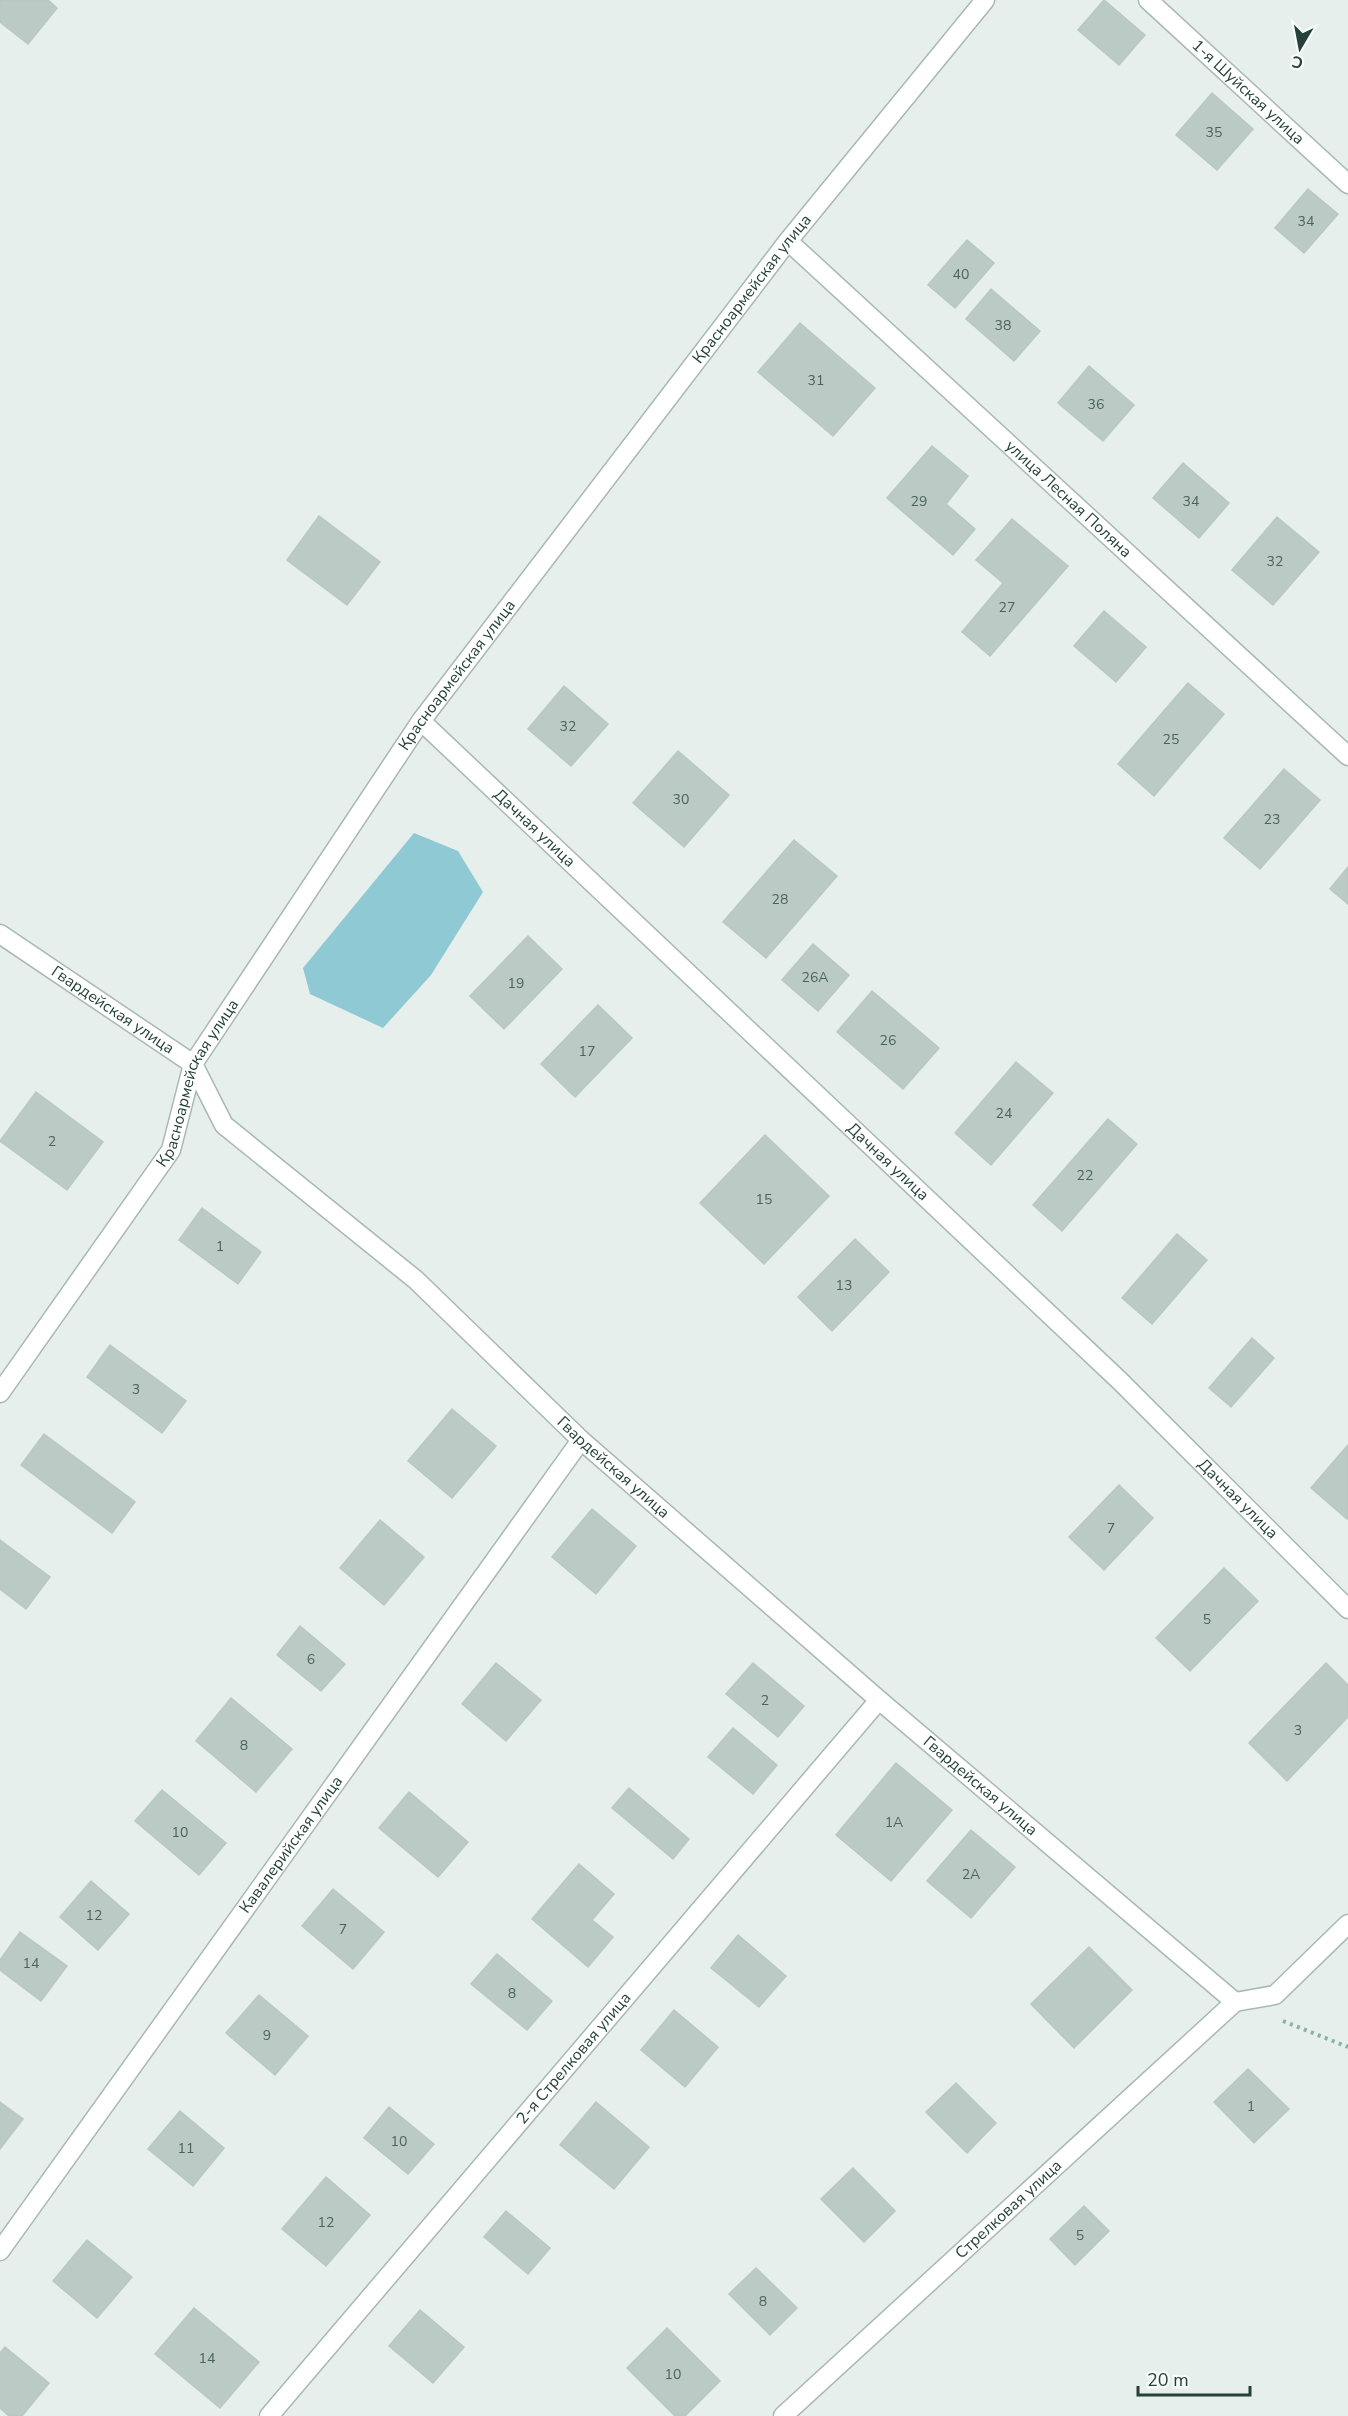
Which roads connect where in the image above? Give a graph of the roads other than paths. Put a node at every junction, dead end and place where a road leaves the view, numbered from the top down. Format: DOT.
graph roads {
  1 [pos="985,0"];
  2 [pos="1148,0"];
  3 [pos="1348,184"];
  4 [pos="788,241"];
  5 [pos="422,721"];
  6 [pos="1348,756"];
  7 [pos="0,934"];
  8 [pos="193,1064"];
  9 [pos="0,1393"];
  10 [pos="581,1440"];
  11 [pos="1348,1609"];
  12 [pos="879,1700"];
  13 [pos="1348,1924"];
  14 [pos="1235,2002"];
  15 [pos="0,2251"];
  16 [pos="269,2416"];
  17 [pos="783,2416"];
  1 -- 4 [label="street, Красноармейская улица"];
  2 -- 3 [label="street, 1-я Шуйская улица"];
  4 -- 5 [label="street, Красноармейская улица"];
  4 -- 6 [label="street, улица Лесная Поляна"];
  5 -- 8 [label="street, Красноармейская улица"];
  5 -- 11 [label="street, Дачная улица"];
  7 -- 8 [label="street, Гвардейская улица"];
  8 -- 9 [label="street, Красноармейская улица"];
  8 -- 10 [label="street, Гвардейская улица"];
  10 -- 12 [label="street, Гвардейская улица"];
  10 -- 15 [label="street, Кавалерийская улица"];
  12 -- 14 [label="street, Гвардейская улица"];
  12 -- 16 [label="street, 2-я Стрелковая улица"];
  13 -- 14 [label="street"];
  14 -- 17 [label="street, Стрелковая улица"];
}
